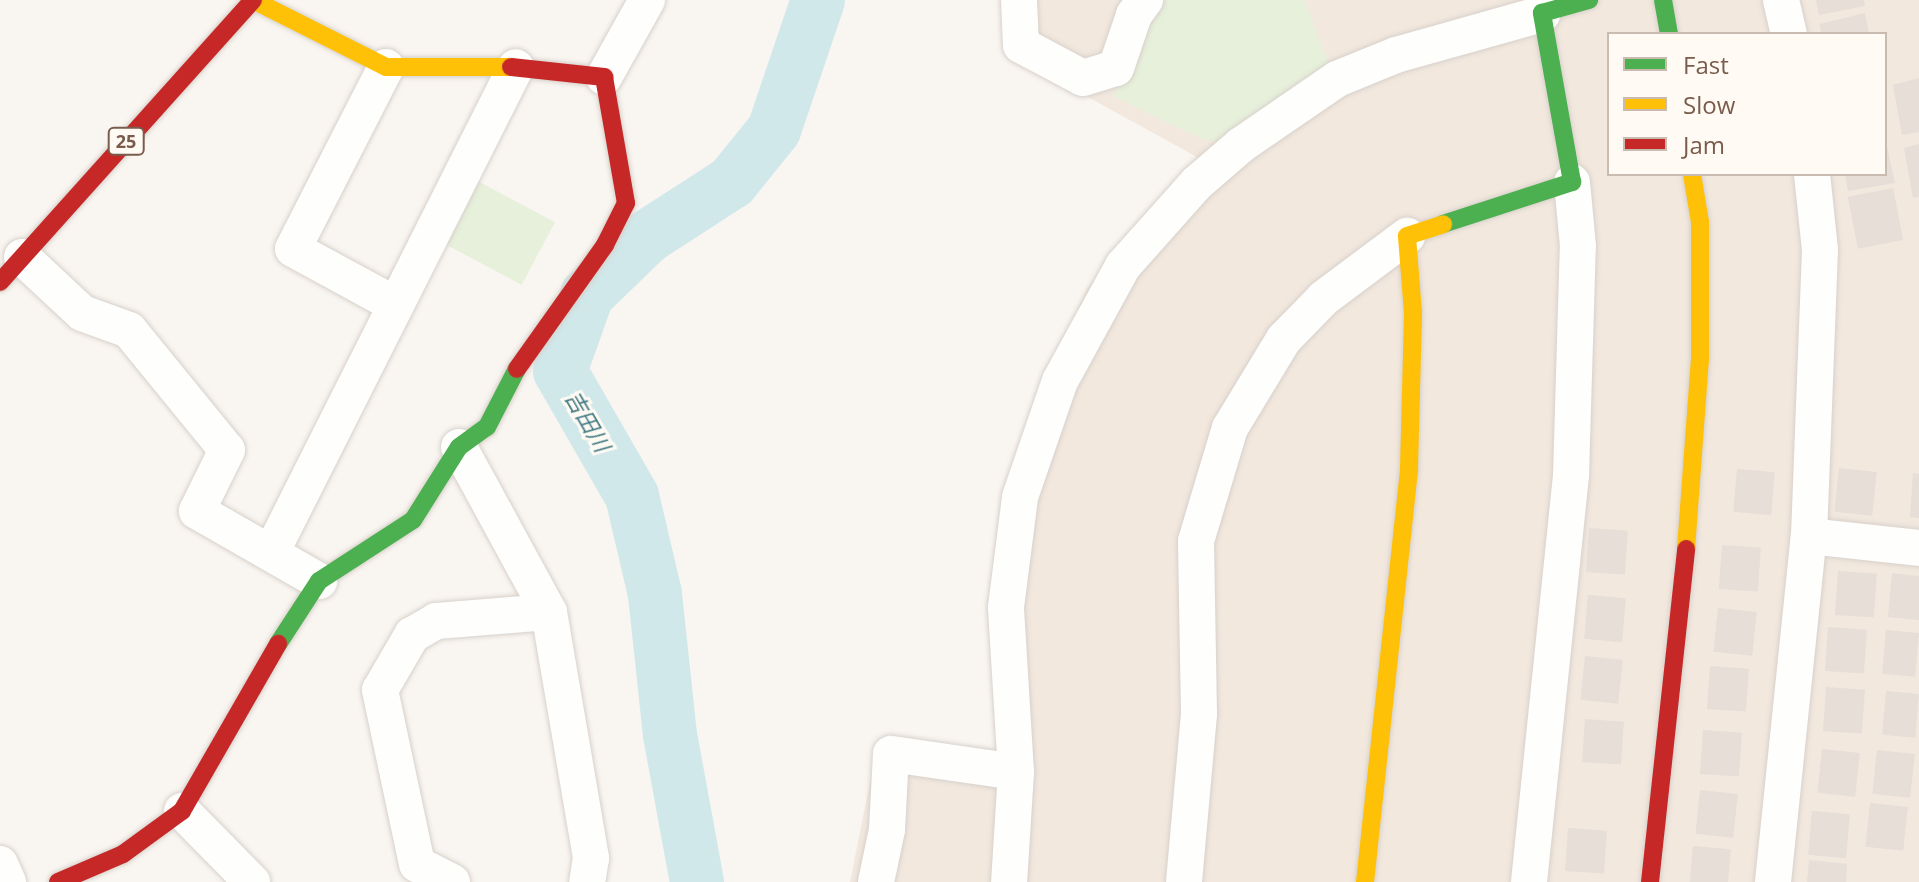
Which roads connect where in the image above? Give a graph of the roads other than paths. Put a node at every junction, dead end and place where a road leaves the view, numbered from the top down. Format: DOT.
graph roads {
  1 [pos="253,0"];
  2 [pos="647,0"];
  3 [pos="1019,0"];
  4 [pos="1145,0"];
  5 [pos="1589,0"];
  6 [pos="1663,0"];
  7 [pos="1781,0"];
  8 [pos="1542,14"];
  9 [pos="1669,32"];
  10 [pos="1789,32"];
  11 [pos="386,67"];
  12 [pos="516,67"];
  13 [pos="604,77"];
  14 [pos="1692,176"];
  15 [pos="1812,176"];
  16 [pos="1572,182"];
  17 [pos="1407,236"];
  18 [pos="11,270"];
  19 [pos="396,305"];
  20 [pos="459,447"];
  21 [pos="1809,536"];
  22 [pos="1919,548"];
  23 [pos="271,553"];
  24 [pos="319,581"];
  25 [pos="549,612"];
  26 [pos="1016,772"];
  27 [pos="182,811"];
  28 [pos="0,864"];
  29 [pos="8,882"];
  30 [pos="58,882"];
  31 [pos="252,882"];
  32 [pos="452,882"];
  33 [pos="587,882"];
  34 [pos="876,882"];
  35 [pos="1009,882"];
  36 [pos="1184,882"];
  37 [pos="1365,882"];
  38 [pos="1529,882"];
  39 [pos="1650,882"];
  40 [pos="1773,882"];
  1 -- 11 [label="street"];
  1 -- 18 [label="street, 25"];
  2 -- 13 [label="street"];
  3 -- 4 [label="street"];
  5 -- 8 [label="street"];
  6 -- 9 [label="street"];
  7 -- 10 [label="street"];
  8 -- 16 [label="street"];
  8 -- 26 [label="street"];
  11 -- 12 [label="street"];
  11 -- 19 [label="street"];
  12 -- 13 [label="street"];
  12 -- 19 [label="street"];
  13 -- 20 [label="street"];
  14 -- 39 [label="street"];
  15 -- 21 [label="street"];
  16 -- 17 [label="street"];
  16 -- 38 [label="street"];
  17 -- 36 [label="street"];
  17 -- 37 [label="street"];
  18 -- 23 [label="street"];
  19 -- 23 [label="street"];
  20 -- 24 [label="street"];
  20 -- 25 [label="street"];
  21 -- 22 [label="street"];
  21 -- 40 [label="street"];
  23 -- 24 [label="street"];
  24 -- 27 [label="street"];
  25 -- 32 [label="street"];
  25 -- 33 [label="street"];
  26 -- 34 [label="street"];
  26 -- 35 [label="street"];
  27 -- 30 [label="street"];
  27 -- 31 [label="street"];
  28 -- 29 [label="street"];
}
